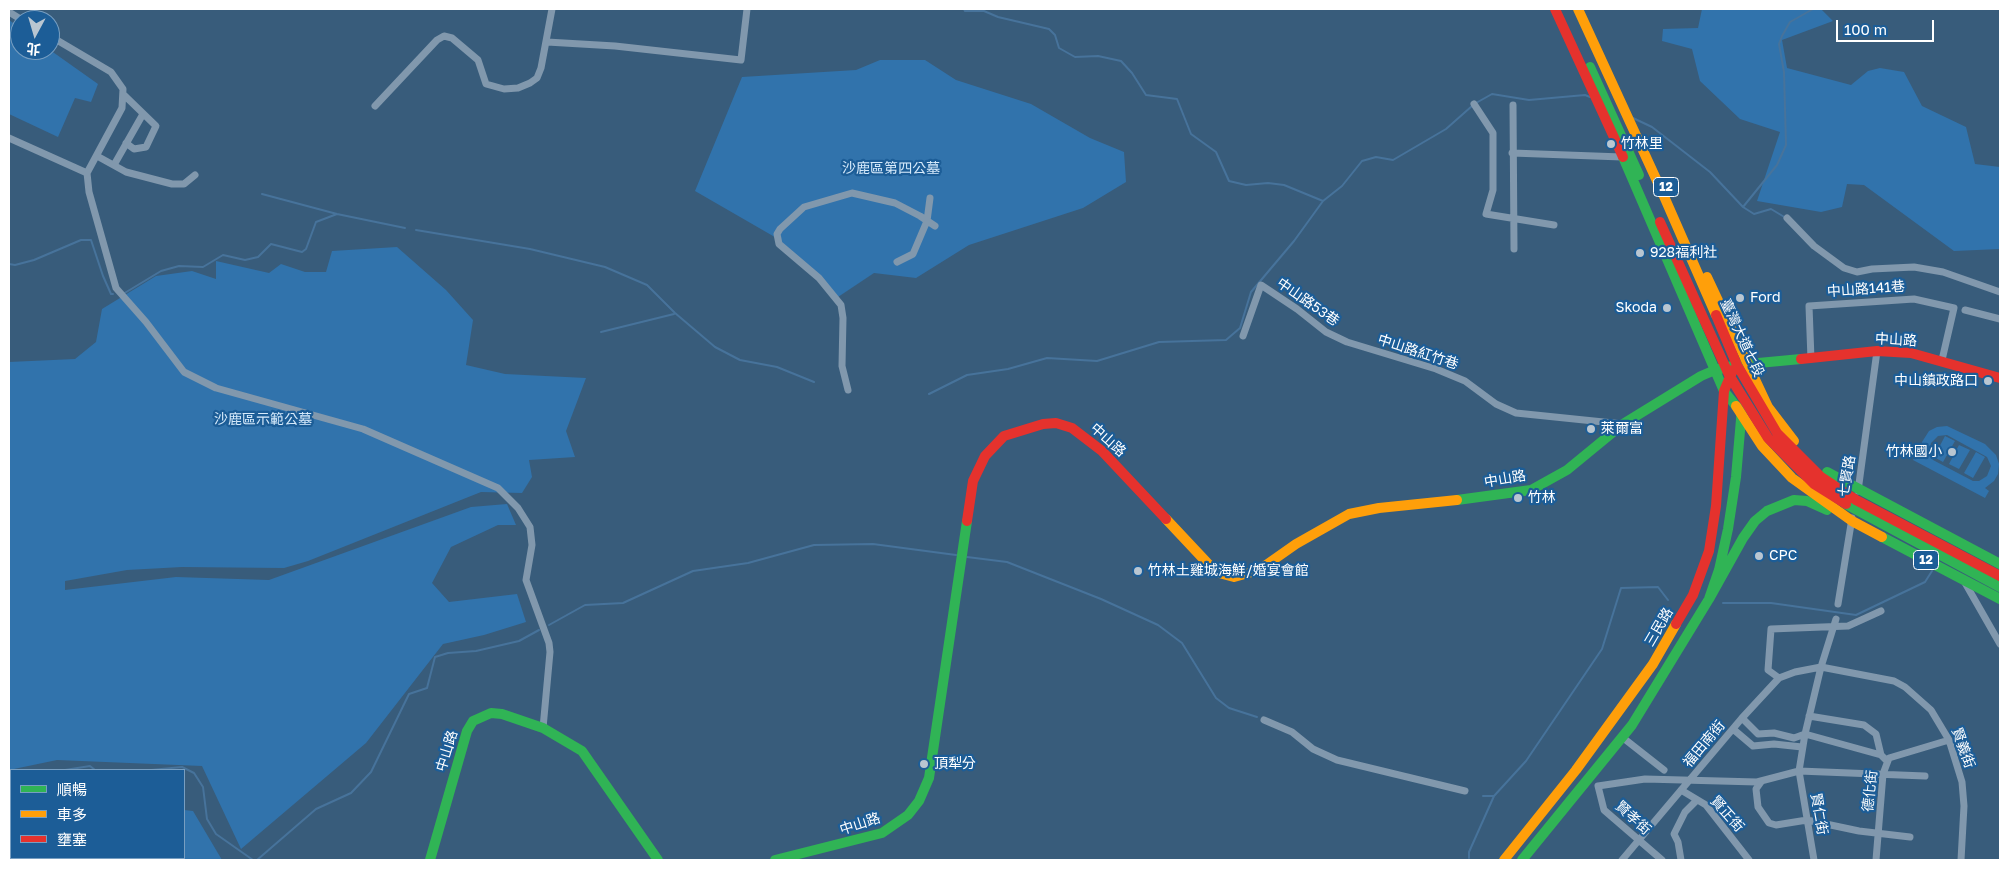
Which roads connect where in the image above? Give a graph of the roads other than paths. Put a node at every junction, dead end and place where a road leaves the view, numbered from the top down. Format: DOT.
graph roads {
  1 [pos="552,9"];
  2 [pos="747,9"];
  3 [pos="1555,9"];
  4 [pos="1564,9"];
  5 [pos="1578,9"];
  6 [pos="1586,9"];
  7 [pos="60,42"];
  8 [pos="547,42"];
  9 [pos="123,94"];
  10 [pos="1474,104"];
  11 [pos="1513,105"];
  12 [pos="375,106"];
  13 [pos="143,114"];
  14 [pos="1611,114"];
  15 [pos="9,138"];
  16 [pos="126,143"];
  17 [pos="1512,154"];
  18 [pos="97,156"];
  19 [pos="1622,157"];
  20 [pos="114,165"];
  21 [pos="87,173"];
  22 [pos="195,174"];
  23 [pos="930,198"];
  24 [pos="1649,214"];
  25 [pos="1513,217"];
  26 [pos="1787,218"];
  27 [pos="927,221"];
  28 [pos="1554,225"];
  29 [pos="935,226"];
  30 [pos="1514,249"];
  31 [pos="897,262"];
  32 [pos="2000,292"];
  33 [pos="1965,310"];
  34 [pos="2000,319"];
  35 [pos="1243,336"];
  36 [pos="1363,347"];
  37 [pos="1878,352"];
  38 [pos="1811,358"];
  39 [pos="1942,360"];
  40 [pos="1742,365"];
  41 [pos="1723,371"];
  42 [pos="2000,378"];
  43 [pos="1745,382"];
  44 [pos="848,390"];
  45 [pos="1724,390"];
  46 [pos="1744,398"];
  47 [pos="1742,413"];
  48 [pos="1623,424"];
  49 [pos="1858,489"];
  50 [pos="1856,500"];
  51 [pos="1854,510"];
  52 [pos="1852,521"];
  53 [pos="2000,564"];
  54 [pos="2000,576"];
  55 [pos="1964,580"];
  56 [pos="2000,587"];
  57 [pos="1709,599"];
  58 [pos="2000,599"];
  59 [pos="1838,604"];
  60 [pos="1881,612"];
  61 [pos="1836,619"];
  62 [pos="1834,627"];
  63 [pos="1673,630"];
  64 [pos="1688,637"];
  65 [pos="2000,644"];
  66 [pos="1821,667"];
  67 [pos="1779,678"];
  68 [pos="1809,716"];
  69 [pos="1742,718"];
  70 [pos="1264,720"];
  71 [pos="543,728"];
  72 [pos="1732,729"];
  73 [pos="1804,734"];
  74 [pos="1622,737"];
  75 [pos="1949,740"];
  76 [pos="1802,748"];
  77 [pos="1881,755"];
  78 [pos="1887,761"];
  79 [pos="1576,770"];
  80 [pos="1664,770"];
  81 [pos="1799,772"];
  82 [pos="1883,774"];
  83 [pos="1925,776"];
  84 [pos="1588,778"];
  85 [pos="1690,780"];
  86 [pos="1761,782"];
  87 [pos="1598,786"];
  88 [pos="1681,790"];
  89 [pos="1465,791"];
  90 [pos="1697,800"];
  91 [pos="1807,820"];
  92 [pos="1878,833"];
  93 [pos="1910,837"];
  94 [pos="1639,840"];
  95 [pos="430,860"];
  96 [pos="658,860"];
  97 [pos="776,860"];
  98 [pos="1504,860"];
  99 [pos="1522,860"];
  100 [pos="1622,860"];
  101 [pos="1662,860"];
  102 [pos="1681,860"];
  103 [pos="1749,860"];
  104 [pos="1814,860"];
  105 [pos="1876,860"];
  106 [pos="1961,860"];
  1 -- 8 [label="street"];
  2 -- 8 [label="street"];
  3 -- 19 [label="main road, 臺灣大道七段 / 12"];
  4 -- 14 [label="main road, 臺灣大道七段 / 12"];
  5 -- 40 [label="main road, 臺灣大道七段 / 12"];
  6 -- 40 [label="main road, 臺灣大道七段 / 12"];
  7 -- 9 [label="street"];
  8 -- 12 [label="street"];
  9 -- 13 [label="street"];
  9 -- 18 [label="street"];
  10 -- 25 [label="street"];
  11 -- 17 [label="street"];
  13 -- 16 [label="street"];
  13 -- 16 [label="street"];
  14 -- 24 [label="main road, 臺灣大道七段 / 12"];
  14 -- 41 [label="main road, 臺灣大道七段 / 12"];
  15 -- 21 [label="street"];
  16 -- 20 [label="street"];
  17 -- 19 [label="street"];
  17 -- 25 [label="street"];
  18 -- 20 [label="street"];
  18 -- 21 [label="street"];
  19 -- 24 [label="main road, 臺灣大道七段 / 12"];
  20 -- 22 [label="street"];
  21 -- 71 [label="street"];
  23 -- 27 [label="street"];
  24 -- 41 [label="main road, 臺灣大道七段 / 12"];
  25 -- 28 [label="street"];
  25 -- 30 [label="street"];
  26 -- 32 [label="street"];
  27 -- 29 [label="street"];
  27 -- 31 [label="street"];
  27 -- 44 [label="street"];
  33 -- 34 [label="street"];
  35 -- 36 [label="street, 中山路53巷"];
  36 -- 48 [label="street, 中山路紅竹巷"];
  37 -- 38 [label="main road, 中山路"];
  37 -- 39 [label="main road, 中山路"];
  37 -- 49 [label="street, 七賢路"];
  38 -- 39 [label="street, 中山路141巷"];
  38 -- 40 [label="main road, 中山路"];
  39 -- 42 [label="main road, 中山路"];
  40 -- 41 [label="main road, 中山路"];
  40 -- 43 [label="main road, 臺灣大道七段 / 12"];
  40 -- 49 [label="main road, 臺灣大道七段 / 12"];
  41 -- 45 [label="main road, 三民路"];
  41 -- 45 [label="main road, 臺灣大道七段 / 12"];
  41 -- 46 [label="main road, 臺灣大道七段 / 12"];
  41 -- 48 [label="main road, 中山路"];
  43 -- 46 [label="main road"];
  43 -- 50 [label="main road, 臺灣大道七段 / 12"];
  45 -- 47 [label="main road, 臺灣大道七段 / 12"];
  45 -- 63 [label="main road, 三民路"];
  46 -- 47 [label="main road"];
  46 -- 51 [label="main road, 臺灣大道七段 / 12"];
  47 -- 52 [label="main road, 臺灣大道七段 / 12"];
  47 -- 57 [label="main road"];
  48 -- 97 [label="main road, 中山路"];
  49 -- 50 [label="street, 七賢路"];
  49 -- 53 [label="main road, 臺灣大道七段 / 12"];
  50 -- 51 [label="street, 七賢路"];
  50 -- 54 [label="main road, 臺灣大道七段 / 12"];
  51 -- 52 [label="street, 七賢路"];
  51 -- 56 [label="main road, 臺灣大道七段 / 12"];
  52 -- 55 [label="main road, 臺灣大道七段 / 12"];
  52 -- 57 [label="main road"];
  52 -- 59 [label="street, 七賢路"];
  55 -- 58 [label="main road, 臺灣大道七段 / 12"];
  55 -- 65 [label="street"];
  57 -- 64 [label="main road"];
  60 -- 62 [label="street"];
  61 -- 62 [label="street"];
  62 -- 66 [label="street"];
  62 -- 67 [label="street"];
  63 -- 64 [label="main road"];
  63 -- 79 [label="main road, 三民路"];
  64 -- 74 [label="main road"];
  66 -- 67 [label="street, 福田南街"];
  66 -- 68 [label="street"];
  66 -- 75 [label="street, 賢義街"];
  67 -- 69 [label="street, 福田南街"];
  68 -- 73 [label="street"];
  68 -- 77 [label="street"];
  69 -- 72 [label="street, 福田南街"];
  69 -- 73 [label="street"];
  70 -- 89 [label="street"];
  71 -- 95 [label="main road, 中山路"];
  71 -- 96 [label="main road, 中山路"];
  72 -- 76 [label="street"];
  72 -- 85 [label="street, 福田南街"];
  73 -- 76 [label="street"];
  73 -- 77 [label="street"];
  74 -- 80 [label="street"];
  74 -- 84 [label="main road"];
  75 -- 78 [label="street, 德化街"];
  75 -- 106 [label="street, 賢義街"];
  76 -- 81 [label="street"];
  77 -- 78 [label="street"];
  78 -- 82 [label="street, 德化街"];
  79 -- 84 [label="main road"];
  79 -- 98 [label="main road, 三民路"];
  81 -- 82 [label="street"];
  81 -- 86 [label="street"];
  81 -- 91 [label="street, 賢仁街"];
  82 -- 83 [label="street"];
  82 -- 92 [label="street, 德化街"];
  84 -- 87 [label="street"];
  84 -- 99 [label="main road"];
  85 -- 86 [label="street"];
  85 -- 87 [label="street"];
  85 -- 88 [label="street, 福田南街"];
  86 -- 91 [label="street"];
  87 -- 94 [label="street, 賢孝街"];
  88 -- 90 [label="street, 賢正街"];
  88 -- 94 [label="street, 福田南街"];
  90 -- 102 [label="street"];
  90 -- 103 [label="street, 賢正街"];
  91 -- 92 [label="street"];
  91 -- 104 [label="street, 賢仁街"];
  92 -- 93 [label="street"];
  92 -- 105 [label="street, 德化街"];
  94 -- 100 [label="street, 福田南街"];
  94 -- 101 [label="street, 賢孝街"];
}
